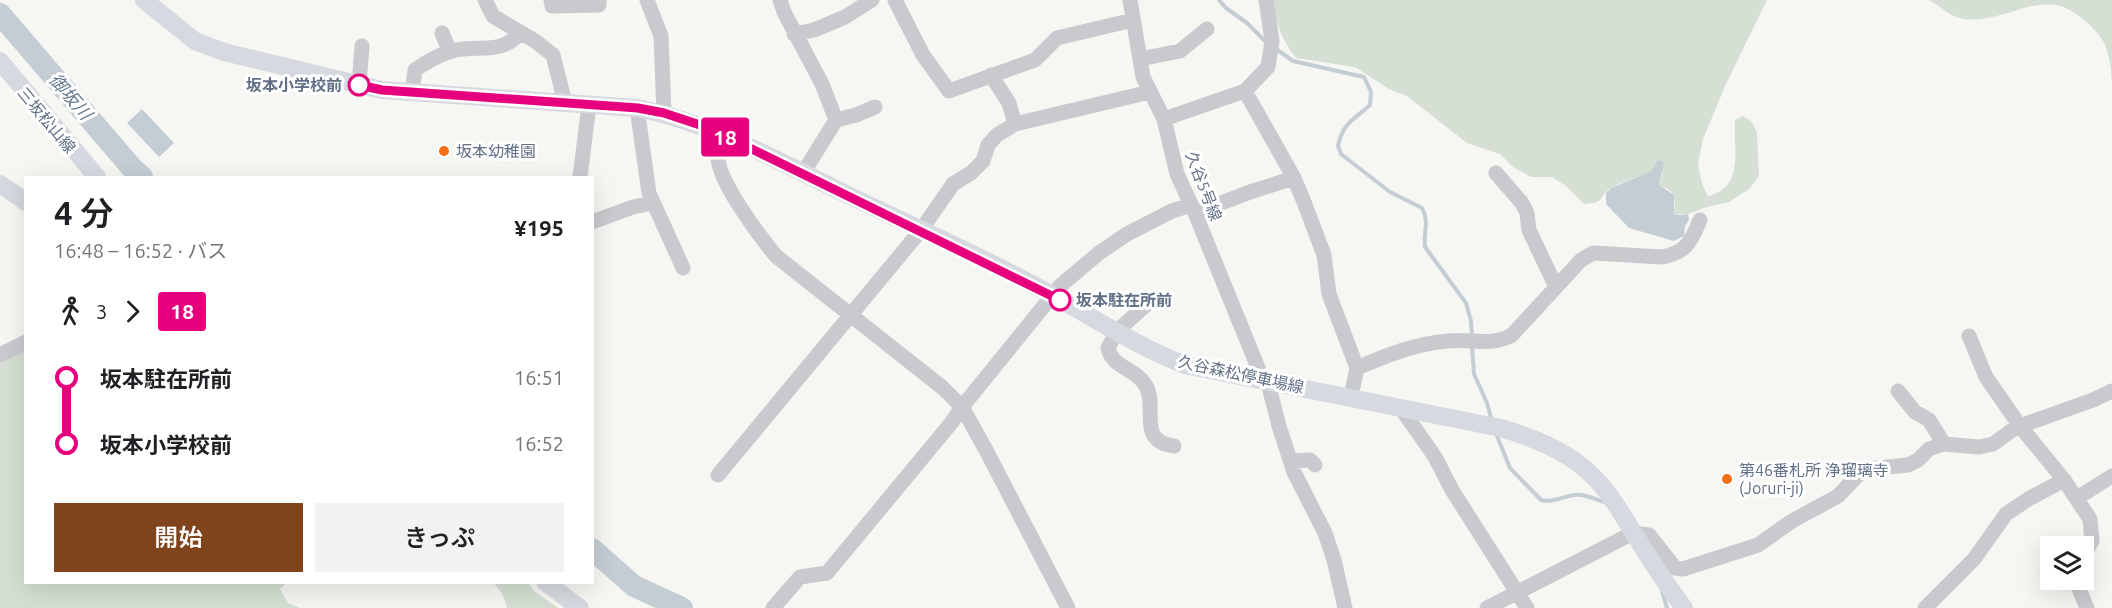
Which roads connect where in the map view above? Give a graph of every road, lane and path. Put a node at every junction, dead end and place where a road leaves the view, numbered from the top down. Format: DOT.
graph roads {
  1 [pos="485,0"];
  2 [pos="552,0"];
  3 [pos="599,0"];
  4 [pos="647,0"];
  5 [pos="780,0"];
  6 [pos="872,0"];
  7 [pos="895,0"];
  8 [pos="1130,0"];
  9 [pos="1266,0"];
  10 [pos="151,2"];
  11 [pos="1133,20"];
  12 [pos="1207,29"];
  13 [pos="442,33"];
  14 [pos="521,33"];
  15 [pos="794,34"];
  16 [pos="362,46"];
  17 [pos="450,52"];
  18 [pos="1140,59"];
  19 [pos="0,62"];
  20 [pos="991,75"];
  21 [pos="359,85"];
  22 [pos="1245,91"];
  23 [pos="412,92"];
  24 [pos="1150,92"];
  25 [pos="565,104"];
  26 [pos="589,105"];
  27 [pos="875,107"];
  28 [pos="638,108"];
  29 [pos="664,113"];
  30 [pos="1164,119"];
  31 [pos="836,120"];
  32 [pos="1015,124"];
  33 [pos="726,137"];
  34 [pos="803,173"];
  35 [pos="1496,173"];
  36 [pos="95,176"];
  37 [pos="580,176"];
  38 [pos="1294,178"];
  39 [pos="0,184"];
  40 [pos="24,201"];
  41 [pos="653,203"];
  42 [pos="1193,209"];
  43 [pos="1700,219"];
  44 [pos="594,221"];
  45 [pos="921,230"];
  46 [pos="683,268"];
  47 [pos="1556,287"];
  48 [pos="1053,295"];
  49 [pos="1146,305"];
  50 [pos="852,314"];
  51 [pos="1118,331"];
  52 [pos="1968,336"];
  53 [pos="24,343"];
  54 [pos="0,355"];
  55 [pos="1358,368"];
  56 [pos="1263,380"];
  57 [pos="1898,390"];
  58 [pos="2112,391"];
  59 [pos="1351,396"];
  60 [pos="962,407"];
  61 [pos="1400,407"];
  62 [pos="2020,426"];
  63 [pos="1944,444"];
  64 [pos="1174,446"];
  65 [pos="1291,461"];
  66 [pos="1315,465"];
  67 [pos="718,476"];
  68 [pos="2112,476"];
  69 [pos="2064,480"];
  70 [pos="2077,498"];
  71 [pos="1633,532"];
  72 [pos="2092,536"];
  73 [pos="548,584"];
  74 [pos="2080,590"];
  75 [pos="1518,591"];
  76 [pos="580,608"];
  77 [pos="773,608"];
  78 [pos="1068,608"];
  79 [pos="1345,608"];
  80 [pos="1487,608"];
  81 [pos="1527,608"];
  82 [pos="1684,608"];
  83 [pos="1925,608"];
  84 [pos="2087,608"];
  1 -- 14 [label="street"];
  2 -- 3 [label="street"];
  4 -- 29 [label="street"];
  5 -- 15 [label="street"];
  6 -- 15 [label="street"];
  7 -- 20 [label="street"];
  8 -- 11 [label="street, 久谷5号線"];
  9 -- 22 [label="street"];
  10 -- 21 [label="main road, 久谷森松停車場線"];
  11 -- 18 [label="street, 久谷5号線"];
  11 -- 20 [label="street"];
  12 -- 18 [label="street"];
  13 -- 17 [label="street"];
  14 -- 17 [label="street"];
  14 -- 25 [label="street"];
  15 -- 31 [label="street"];
  16 -- 21 [label="street"];
  17 -- 23 [label="street"];
  18 -- 24 [label="street, 久谷5号線"];
  19 -- 36 [label="main road, 三坂松山線"];
  20 -- 32 [label="street"];
  21 -- 23 [label="main road, 久谷森松停車場線"];
  22 -- 30 [label="street"];
  22 -- 38 [label="street"];
  23 -- 25 [label="main road, 久谷森松停車場線"];
  24 -- 30 [label="street, 久谷5号線"];
  24 -- 32 [label="street"];
  25 -- 26 [label="main road, 久谷森松停車場線"];
  26 -- 28 [label="main road, 久谷森松停車場線"];
  26 -- 37 [label="street"];
  27 -- 31 [label="street"];
  28 -- 29 [label="main road, 久谷森松停車場線"];
  28 -- 41 [label="street"];
  29 -- 33 [label="main road, 久谷森松停車場線"];
  30 -- 42 [label="street, 久谷5号線"];
  31 -- 34 [label="street"];
  32 -- 45 [label="street"];
  33 -- 34 [label="main road, 久谷森松停車場線"];
  33 -- 50 [label="street"];
  34 -- 45 [label="main road, 久谷森松停車場線"];
  35 -- 47 [label="street"];
  38 -- 42 [label="street"];
  38 -- 55 [label="street"];
  39 -- 40 [label="main road"];
  41 -- 44 [label="street"];
  41 -- 46 [label="street"];
  42 -- 48 [label="street"];
  42 -- 56 [label="street, 久谷5号線"];
  43 -- 47 [label="street"];
  45 -- 48 [label="main road, 久谷森松停車場線"];
  45 -- 50 [label="street"];
  47 -- 55 [label="street"];
  48 -- 51 [label="main road, 久谷森松停車場線"];
  48 -- 60 [label="street"];
  49 -- 51 [label="street"];
  50 -- 60 [label="street"];
  50 -- 67 [label="street"];
  51 -- 56 [label="main road, 久谷森松停車場線"];
  51 -- 64 [label="street"];
  52 -- 62 [label="street"];
  53 -- 54 [label="street"];
  55 -- 59 [label="street"];
  56 -- 59 [label="main road, 久谷森松停車場線"];
  56 -- 65 [label="street, 久谷5号線"];
  57 -- 63 [label="street"];
  58 -- 62 [label="street"];
  59 -- 61 [label="main road, 久谷森松停車場線"];
  60 -- 77 [label="street"];
  60 -- 78 [label="street"];
  61 -- 71 [label="main road, 久谷森松停車場線"];
  61 -- 75 [label="street"];
  62 -- 63 [label="street"];
  62 -- 69 [label="street"];
  63 -- 71 [label="street"];
  65 -- 66 [label="street"];
  65 -- 79 [label="street, 久谷5号線"];
  68 -- 70 [label="street"];
  69 -- 70 [label="street"];
  69 -- 83 [label="street"];
  70 -- 72 [label="street"];
  71 -- 75 [label="street"];
  71 -- 82 [label="main road, 久谷森松停車場線"];
  73 -- 76 [label="main road"];
  74 -- 84 [label="street"];
  75 -- 80 [label="street"];
  75 -- 81 [label="street"];
}
